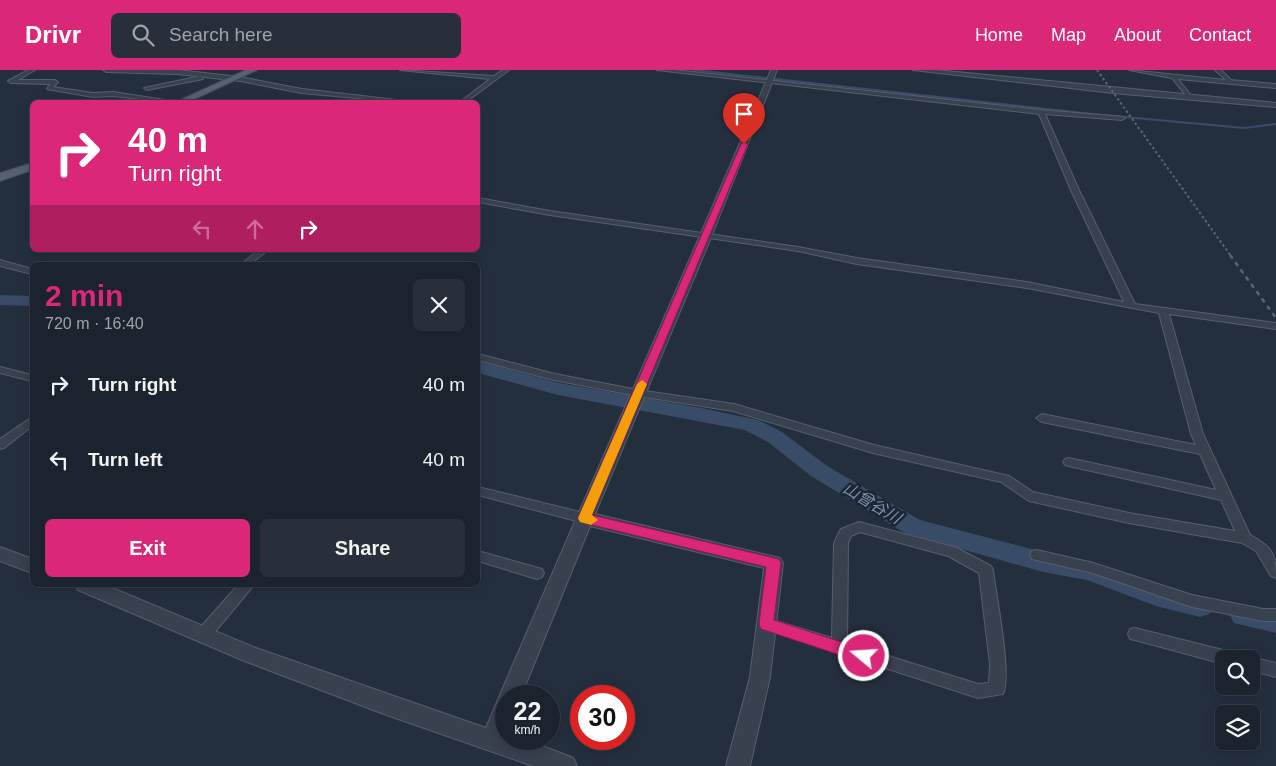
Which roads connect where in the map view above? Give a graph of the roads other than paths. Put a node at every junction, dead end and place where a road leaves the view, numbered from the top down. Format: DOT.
graph roads {
  1 [pos="32,70"];
  2 [pos="106,70"];
  3 [pos="139,70"];
  4 [pos="253,70"];
  5 [pos="403,70"];
  6 [pos="506,70"];
  7 [pos="660,70"];
  8 [pos="774,70"];
  9 [pos="916,70"];
  10 [pos="1132,70"];
  11 [pos="1218,70"];
  12 [pos="208,76"];
  13 [pos="1174,77"];
  14 [pos="496,78"];
  15 [pos="236,79"];
  16 [pos="1229,80"];
  17 [pos="769,82"];
  18 [pos="1276,86"];
  19 [pos="147,88"];
  20 [pos="1190,98"];
  21 [pos="147,99"];
  22 [pos="156,100"];
  23 [pos="186,100"];
  24 [pos="391,100"];
  25 [pos="466,100"];
  26 [pos="1276,105"];
  27 [pos="1042,112"];
  28 [pos="1122,118"];
  29 [pos="30,167"];
  30 [pos="0,177"];
  31 [pos="480,200"];
  32 [pos="707,236"];
  33 [pos="261,252"];
  34 [pos="248,262"];
  35 [pos="0,263"];
  36 [pos="30,271"];
  37 [pos="1131,306"];
  38 [pos="1163,311"];
  39 [pos="1276,326"];
  40 [pos="480,358"];
  41 [pos="0,370"];
  42 [pos="30,378"];
  43 [pos="635,400"];
  44 [pos="1042,418"];
  45 [pos="30,423"];
  46 [pos="0,446"];
  47 [pos="1204,451"];
  48 [pos="1069,462"];
  49 [pos="480,492"];
  50 [pos="1225,496"];
  51 [pos="584,518"];
  52 [pos="1244,538"];
  53 [pos="0,554"];
  54 [pos="1037,556"];
  55 [pos="480,557"];
  56 [pos="30,565"];
  57 [pos="1276,572"];
  58 [pos="537,573"];
  59 [pos="90,587"];
  60 [pos="245,587"];
  61 [pos="1276,615"];
  62 [pos="766,624"];
  63 [pos="204,634"];
  64 [pos="1135,634"];
  65 [pos="839,648"];
  66 [pos="1215,655"];
  67 [pos="1260,666"];
  68 [pos="1276,670"];
  69 [pos="515,685"];
  70 [pos="495,733"];
  71 [pos="492,740"];
  72 [pos="565,766"];
  73 [pos="738,766"];
  1 -- 21 [label="street"];
  2 -- 3 [label="street"];
  3 -- 12 [label="street"];
  3 -- 19 [label="street"];
  4 -- 15 [label="main road"];
  5 -- 14 [label="street"];
  6 -- 14 [label="street"];
  7 -- 17 [label="street"];
  8 -- 17 [label="street"];
  9 -- 20 [label="street"];
  10 -- 13 [label="street"];
  11 -- 16 [label="street"];
  12 -- 15 [label="street"];
  12 -- 19 [label="street"];
  13 -- 16 [label="street"];
  13 -- 20 [label="street"];
  14 -- 25 [label="street"];
  15 -- 23 [label="main road"];
  15 -- 24 [label="street"];
  16 -- 18 [label="street"];
  17 -- 27 [label="street"];
  17 -- 32 [label="street"];
  19 -- 21 [label="street"];
  20 -- 26 [label="street"];
  21 -- 22 [label="street"];
  27 -- 28 [label="street"];
  27 -- 37 [label="street"];
  29 -- 30 [label="main road"];
  31 -- 32 [label="street"];
  32 -- 37 [label="street"];
  32 -- 43 [label="street"];
  33 -- 34 [label="street"];
  35 -- 36 [label="street"];
  37 -- 38 [label="street"];
  38 -- 39 [label="street"];
  38 -- 47 [label="street"];
  40 -- 43 [label="street"];
  41 -- 42 [label="street"];
  43 -- 51 [label="street"];
  43 -- 52 [label="street"];
  44 -- 47 [label="street"];
  45 -- 46 [label="street"];
  47 -- 50 [label="street"];
  48 -- 50 [label="street"];
  49 -- 51 [label="street"];
  50 -- 52 [label="street"];
  51 -- 62 [label="street"];
  51 -- 69 [label="street"];
  52 -- 57 [label="street"];
  53 -- 56 [label="street"];
  54 -- 61 [label="street"];
  55 -- 58 [label="street"];
  59 -- 63 [label="street"];
  60 -- 63 [label="street"];
  62 -- 65 [label="street"];
  62 -- 73 [label="street"];
  63 -- 71 [label="street"];
  64 -- 66 [label="street"];
  65 -- 65 [label="street"];
  67 -- 68 [label="street"];
  70 -- 71 [label="street"];
  71 -- 72 [label="street"];
}
